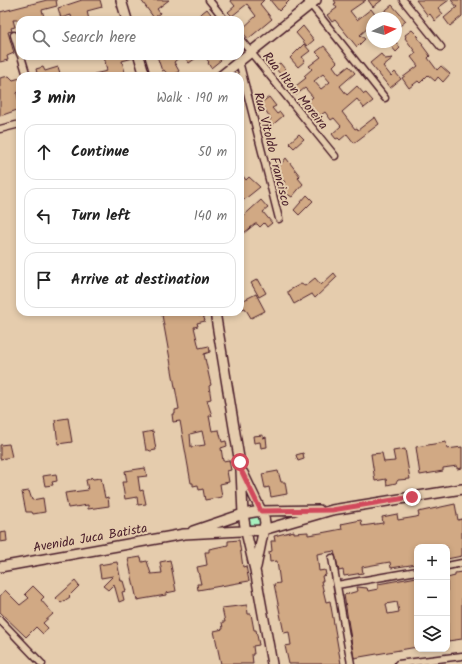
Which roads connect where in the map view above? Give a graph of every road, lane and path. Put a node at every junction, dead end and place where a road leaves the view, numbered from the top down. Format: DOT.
graph roads {
  1 [pos="121,0"];
  2 [pos="209,0"];
  3 [pos="403,0"];
  4 [pos="311,1"];
  5 [pos="126,16"];
  6 [pos="222,16"];
  7 [pos="14,35"];
  8 [pos="16,42"];
  9 [pos="244,44"];
  10 [pos="441,48"];
  11 [pos="251,52"];
  12 [pos="244,58"];
  13 [pos="21,60"];
  14 [pos="140,60"];
  15 [pos="240,61"];
  16 [pos="25,72"];
  17 [pos="144,72"];
  18 [pos="226,72"];
  19 [pos="243,72"];
  20 [pos="244,77"];
  21 [pos="385,98"];
  22 [pos="16,125"];
  23 [pos="0,129"];
  24 [pos="335,156"];
  25 [pos="279,219"];
  26 [pos="216,316"];
  27 [pos="241,470"];
  28 [pos="462,489"];
  29 [pos="332,510"];
  30 [pos="261,511"];
  31 [pos="243,514"];
  32 [pos="263,530"];
  33 [pos="246,532"];
  34 [pos="184,534"];
  35 [pos="332,558"];
  36 [pos="462,563"];
  37 [pos="450,565"];
  38 [pos="0,567"];
  39 [pos="255,570"];
  40 [pos="414,572"];
  41 [pos="337,585"];
  42 [pos="0,620"];
  43 [pos="462,656"];
  44 [pos="423,662"];
  45 [pos="42,664"];
  46 [pos="272,664"];
  47 [pos="351,664"];
  48 [pos="398,664"];
  1 -- 5 [label="main road"];
  2 -- 6 [label="street"];
  3 -- 10 [label="street"];
  4 -- 11 [label="main road"];
  4 -- 21 [label="street"];
  7 -- 8 [label="street"];
  9 -- 11 [label="street, Rua Ilton Moreira"];
  11 -- 12 [label="main road"];
  11 -- 24 [label="street, Rua Ilton Moreira"];
  13 -- 16 [label="street"];
  14 -- 17 [label="main road"];
  15 -- 18 [label="main road"];
  15 -- 19 [label="street, Rua Vitoldo Francisco"];
  20 -- 25 [label="street, Rua Vitoldo Francisco"];
  22 -- 23 [label="street"];
  26 -- 27 [label="main road"];
  27 -- 30 [label="main road"];
  27 -- 31 [label="main road"];
  28 -- 29 [label="main road, Avenida Juca Batista"];
  29 -- 30 [label="main road, Avenida Juca Batista"];
  29 -- 32 [label="main road, Avenida Juca Batista"];
  30 -- 31 [label="main road, Avenida Juca Batista"];
  30 -- 32 [label="main road"];
  31 -- 33 [label="main road"];
  31 -- 34 [label="main road, Avenida Juca Batista"];
  32 -- 33 [label="main road, Avenida Juca Batista"];
  32 -- 39 [label="main road"];
  33 -- 34 [label="main road, Avenida Juca Batista"];
  33 -- 39 [label="main road"];
  34 -- 38 [label="main road, Avenida Juca Batista"];
  35 -- 41 [label="street"];
  36 -- 37 [label="street"];
  39 -- 46 [label="main road"];
  40 -- 41 [label="street"];
  41 -- 47 [label="street"];
  42 -- 45 [label="street"];
  43 -- 44 [label="street"];
  44 -- 48 [label="street"];
}
